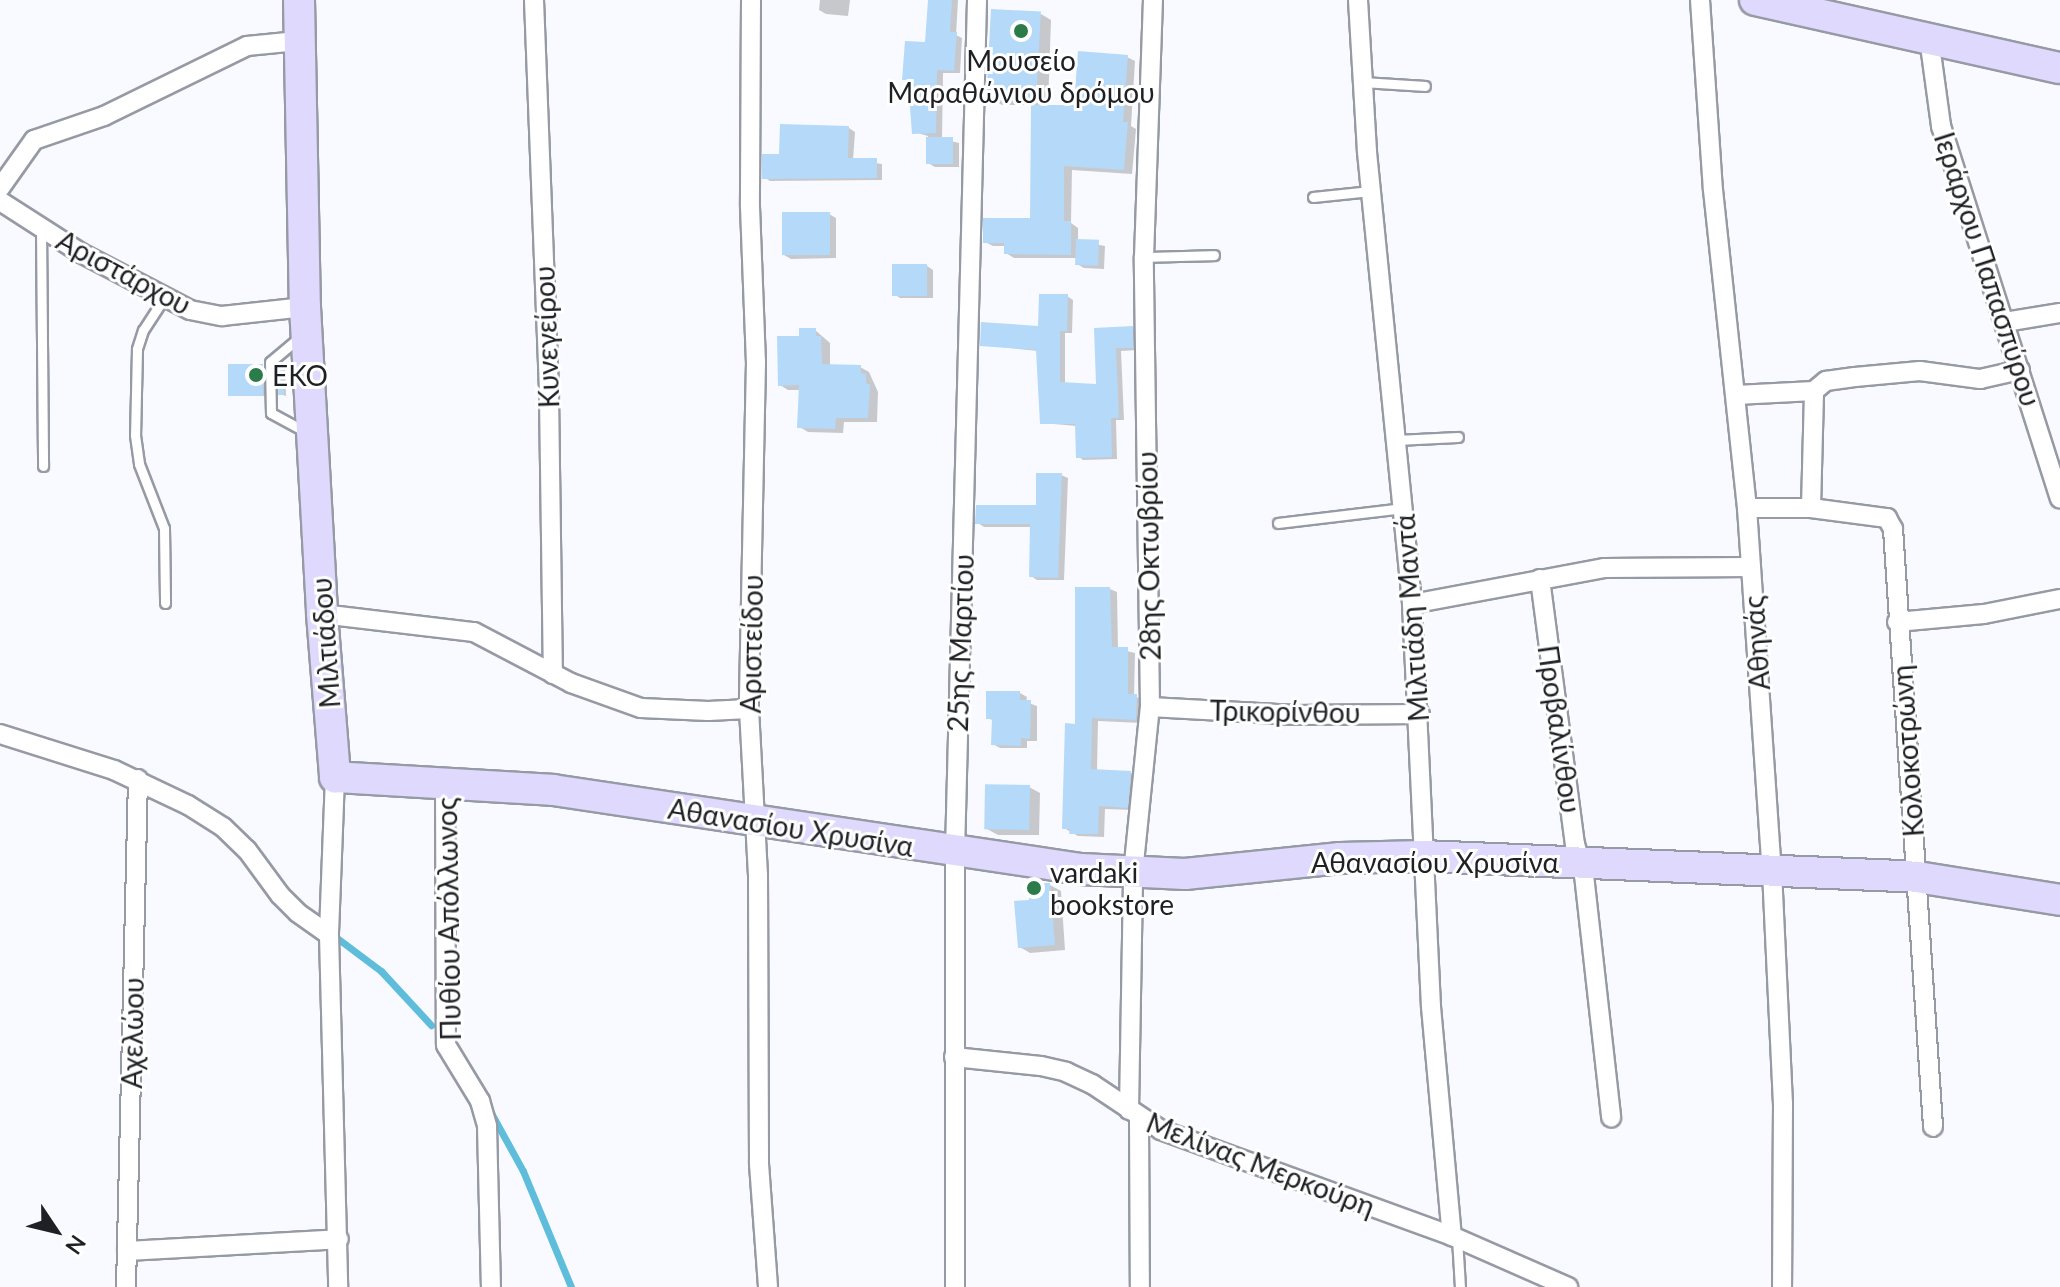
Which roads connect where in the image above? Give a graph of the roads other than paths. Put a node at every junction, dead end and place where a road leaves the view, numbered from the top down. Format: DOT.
graph roads {
  1 [pos="299,0"];
  2 [pos="534,0"];
  3 [pos="751,0"];
  4 [pos="977,0"];
  5 [pos="1153,0"];
  6 [pos="1358,0"];
  7 [pos="1700,0"];
  8 [pos="1755,0"];
  9 [pos="1929,38"];
  10 [pos="298,41"];
  11 [pos="2060,68"];
  12 [pos="1363,82"];
  13 [pos="1425,86"];
  14 [pos="0,188"];
  15 [pos="1371,191"];
  16 [pos="1313,197"];
  17 [pos="0,201"];
  18 [pos="41,227"];
  19 [pos="1214,255"];
  20 [pos="1144,257"];
  21 [pos="164,298"];
  22 [pos="2060,313"];
  23 [pos="306,319"];
  24 [pos="2005,322"];
  25 [pos="2020,370"];
  26 [pos="1814,391"];
  27 [pos="1736,395"];
  28 [pos="1458,437"];
  29 [pos="1396,440"];
  30 [pos="43,466"];
  31 [pos="2060,498"];
  32 [pos="1403,508"];
  33 [pos="1747,508"];
  34 [pos="1811,508"];
  35 [pos="1278,523"];
  36 [pos="1751,567"];
  37 [pos="1540,579"];
  38 [pos="2060,599"];
  39 [pos="165,603"];
  40 [pos="1412,604"];
  41 [pos="322,614"];
  42 [pos="1897,622"];
  43 [pos="553,674"];
  44 [pos="1150,707"];
  45 [pos="749,709"];
  46 [pos="1420,714"];
  47 [pos="0,734"];
  48 [pos="335,777"];
  49 [pos="138,779"];
  50 [pos="445,782"];
  51 [pos="754,822"];
  52 [pos="955,852"];
  53 [pos="1423,856"];
  54 [pos="1581,862"];
  55 [pos="1772,871"];
  56 [pos="1133,873"];
  57 [pos="1917,877"];
  58 [pos="2060,900"];
  59 [pos="329,935"];
  60 [pos="954,1057"];
  61 [pos="1134,1114"];
  62 [pos="1611,1117"];
  63 [pos="1933,1127"];
  64 [pos="1454,1237"];
  65 [pos="339,1239"];
  66 [pos="127,1251"];
  67 [pos="126,1287"];
  68 [pos="338,1287"];
  69 [pos="491,1287"];
  70 [pos="768,1287"];
  71 [pos="955,1287"];
  72 [pos="1140,1287"];
  73 [pos="1460,1287"];
  74 [pos="1568,1287"];
  75 [pos="1782,1287"];
  1 -- 10 [label="main road, Μιλτιάδου"];
  2 -- 43 [label="street, Κυνεγείρου"];
  3 -- 45 [label="street, Αριστείδου"];
  4 -- 52 [label="street, 25ης Μαρτίου"];
  5 -- 20 [label="street, 28ης Οκτωβρίου"];
  6 -- 12 [label="street, Μιλτιάδη Μαντά"];
  7 -- 27 [label="street, Αθηνάς"];
  8 -- 9 [label="main road"];
  9 -- 11 [label="main road"];
  9 -- 24 [label="street, Ιεράρχου Παπασπύρου"];
  10 -- 14 [label="street"];
  10 -- 23 [label="main road, Μιλτιάδου"];
  12 -- 13 [label="lane"];
  12 -- 15 [label="street, Μιλτιάδη Μαντά"];
  15 -- 16 [label="lane"];
  15 -- 29 [label="street, Μιλτιάδη Μαντά"];
  17 -- 18 [label="street, Αριστάρχου"];
  18 -- 21 [label="street, Αριστάρχου"];
  18 -- 30 [label="lane"];
  19 -- 20 [label="lane"];
  20 -- 44 [label="street, 28ης Οκτωβρίου"];
  21 -- 23 [label="street, Αριστάρχου"];
  21 -- 39 [label="lane"];
  22 -- 24 [label="street"];
  23 -- 41 [label="main road, Μιλτιάδου"];
  24 -- 25 [label="street, Ιεράρχου Παπασπύρου"];
  25 -- 26 [label="street"];
  25 -- 31 [label="street, Ιεράρχου Παπασπύρου"];
  26 -- 27 [label="street"];
  26 -- 34 [label="street"];
  27 -- 33 [label="street, Αθηνάς"];
  28 -- 29 [label="lane"];
  29 -- 32 [label="street, Μιλτιάδη Μαντά"];
  32 -- 35 [label="lane"];
  32 -- 40 [label="street, Μιλτιάδη Μαντά"];
  33 -- 34 [label="street, Κολοκοτρώνη"];
  33 -- 36 [label="street, Αθηνάς"];
  34 -- 42 [label="street, Κολοκοτρώνη"];
  36 -- 37 [label="street"];
  36 -- 55 [label="street, Αθηνάς"];
  37 -- 40 [label="street"];
  37 -- 54 [label="street, Προβαλίνθου"];
  38 -- 42 [label="street"];
  40 -- 46 [label="street, Μιλτιάδη Μαντά"];
  41 -- 43 [label="street"];
  41 -- 48 [label="main road, Μιλτιάδου"];
  42 -- 57 [label="street, Κολοκοτρώνη"];
  43 -- 45 [label="street"];
  44 -- 46 [label="street, Τρικορίνθου"];
  44 -- 56 [label="street, 28ης Οκτωβρίου"];
  45 -- 51 [label="street, Αριστείδου"];
  46 -- 53 [label="street, Μιλτιάδη Μαντά"];
  47 -- 49 [label="street"];
  48 -- 50 [label="main road, Αθανασίου Χρυσίνα"];
  48 -- 59 [label="street, Μιλτιάδου"];
  49 -- 59 [label="street"];
  49 -- 66 [label="street, Αχελώου"];
  50 -- 51 [label="main road, Αθανασίου Χρυσίνα"];
  50 -- 69 [label="street, Πυθίου Απόλλωνος"];
  51 -- 52 [label="main road, Αθανασίου Χρυσίνα"];
  51 -- 70 [label="street, Αριστείδου"];
  52 -- 56 [label="main road, Αθανασίου Χρυσίνα"];
  52 -- 60 [label="street, 25ης Μαρτίου"];
  53 -- 54 [label="main road, Αθανασίου Χρυσίνα"];
  53 -- 56 [label="main road, Αθανασίου Χρυσίνα"];
  53 -- 64 [label="street, Μιλτιάδη Μαντά"];
  54 -- 55 [label="main road, Αθανασίου Χρυσίνα"];
  54 -- 62 [label="street, Προβαλίνθου"];
  55 -- 57 [label="main road, Αθανασίου Χρυσίνα"];
  55 -- 75 [label="street, Αθηνάς"];
  56 -- 61 [label="street, 28ης Οκτωβρίου"];
  57 -- 58 [label="main road, Αθανασίου Χρυσίνα"];
  57 -- 63 [label="street, Κολοκοτρώνη"];
  59 -- 65 [label="street, Μιλτιάδου"];
  60 -- 61 [label="street, Μελίνας Μερκούρη"];
  60 -- 71 [label="street, 25ης Μαρτίου"];
  61 -- 64 [label="street, Μελίνας Μερκούρη"];
  61 -- 72 [label="street, 28ης Οκτωβρίου"];
  64 -- 73 [label="lane"];
  64 -- 74 [label="street, Μελίνας Μερκούρη"];
  65 -- 66 [label="street"];
  65 -- 68 [label="street, Μιλτιάδου"];
  66 -- 67 [label="street, Αχελώου"];
}
